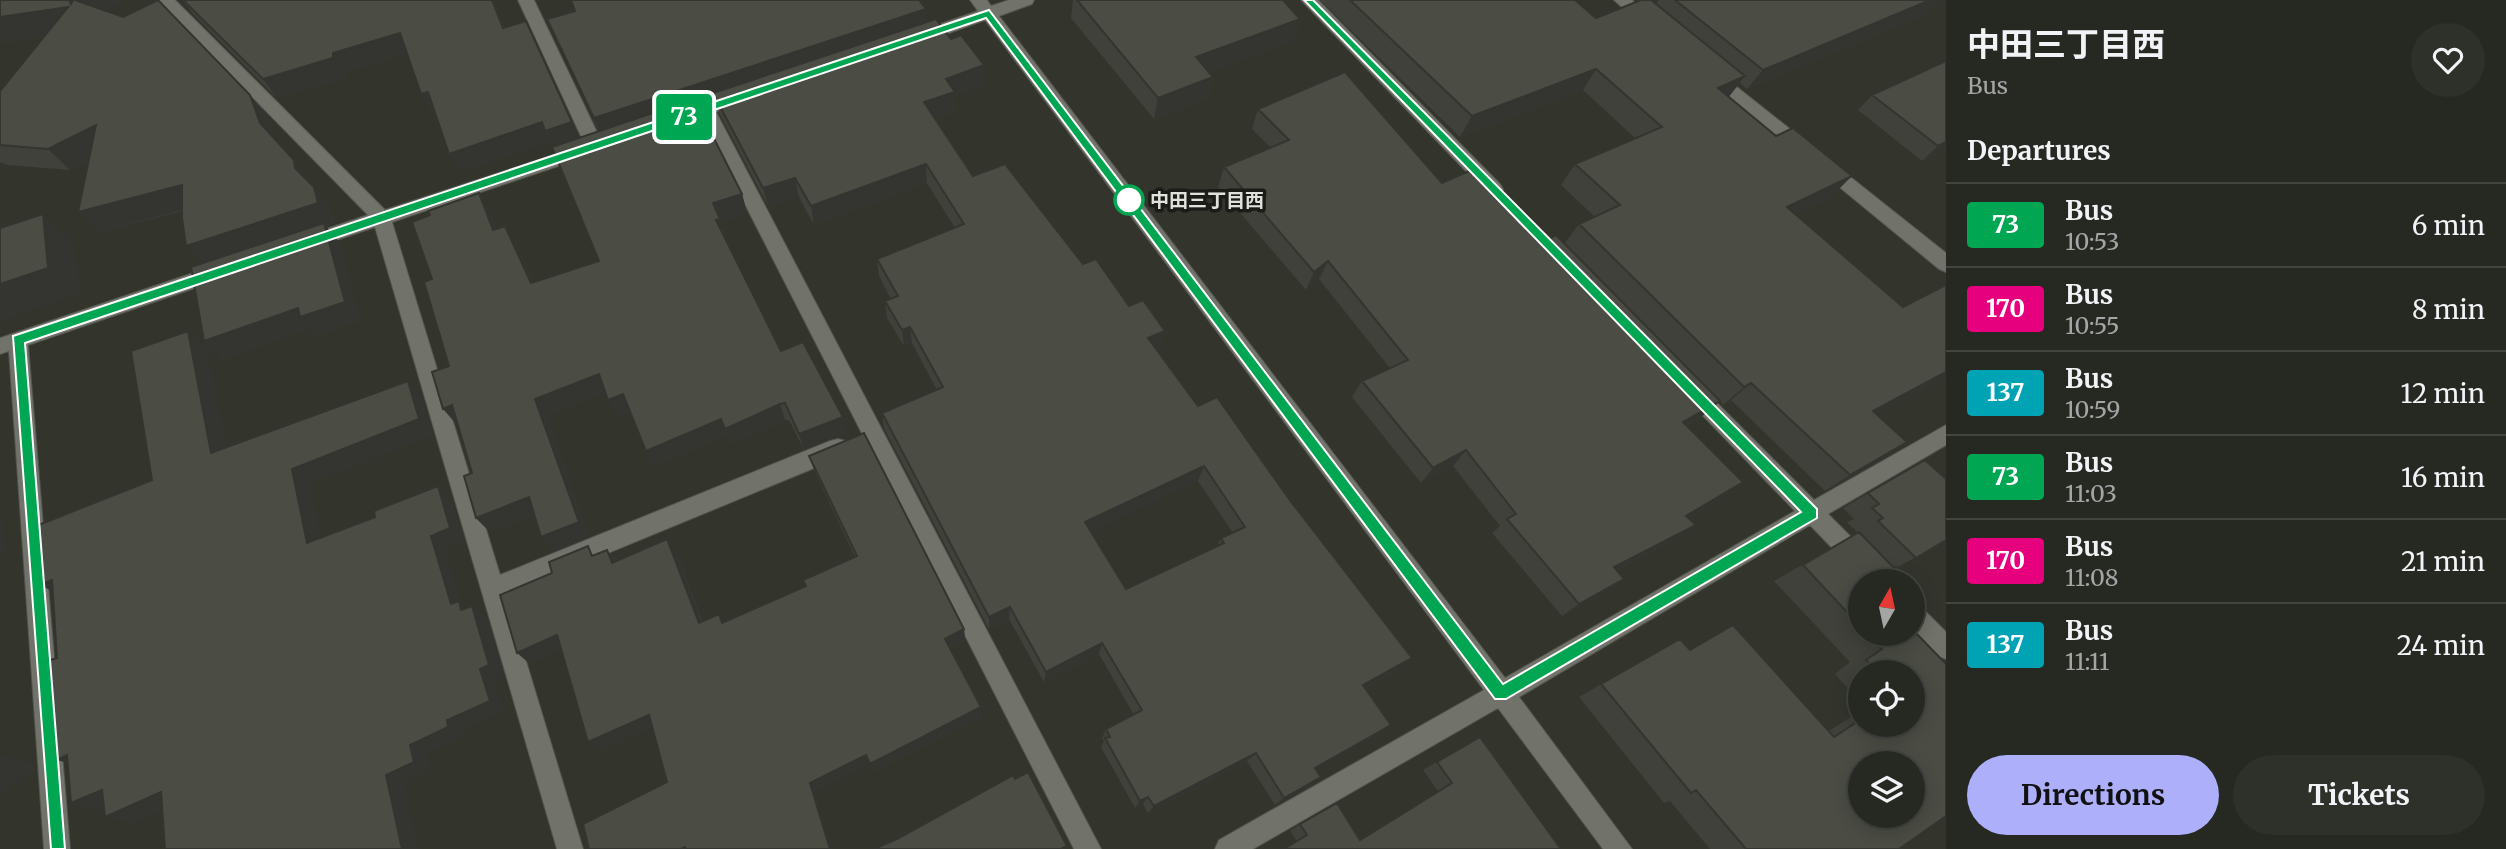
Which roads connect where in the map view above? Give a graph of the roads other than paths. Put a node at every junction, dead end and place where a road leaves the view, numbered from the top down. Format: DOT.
graph roads {
  1 [pos="166,0"];
  2 [pos="526,0"];
  3 [pos="1026,0"];
  4 [pos="1309,0"];
  5 [pos="1622,0"];
  6 [pos="984,7"];
  7 [pos="1665,35"];
  8 [pos="901,43"];
  9 [pos="1697,62"];
  10 [pos="758,92"];
  11 [pos="706,110"];
  12 [pos="657,126"];
  13 [pos="1512,207"];
  14 [pos="382,218"];
  15 [pos="291,249"];
  16 [pos="1946,264"];
  17 [pos="239,266"];
  18 [pos="9,343"];
  19 [pos="1676,375"];
  20 [pos="873,434"];
  21 [pos="1946,435"];
  22 [pos="1812,513"];
  23 [pos="1867,569"];
  24 [pos="493,589"];
  25 [pos="1925,627"];
  26 [pos="1946,648"];
  27 [pos="1501,694"];
  28 [pos="57,849"];
  29 [pos="570,849"];
  30 [pos="1088,849"];
  31 [pos="1228,849"];
  32 [pos="1619,849"];
  1 -- 14 [label="street"];
  2 -- 14 [label="street"];
  3 -- 6 [label="street"];
  4 -- 13 [label="street"];
  5 -- 7 [label="street"];
  6 -- 8 [label="street"];
  6 -- 27 [label="street"];
  9 -- 16 [label="street"];
  10 -- 11 [label="street"];
  11 -- 12 [label="street"];
  11 -- 20 [label="street"];
  14 -- 15 [label="street"];
  14 -- 24 [label="street"];
  17 -- 18 [label="street"];
  18 -- 28 [label="street"];
  19 -- 22 [label="street"];
  20 -- 24 [label="street"];
  20 -- 30 [label="street"];
  21 -- 22 [label="street"];
  22 -- 23 [label="street"];
  22 -- 27 [label="street"];
  24 -- 29 [label="street"];
  25 -- 26 [label="street"];
  27 -- 31 [label="street"];
  27 -- 32 [label="street"];
}
